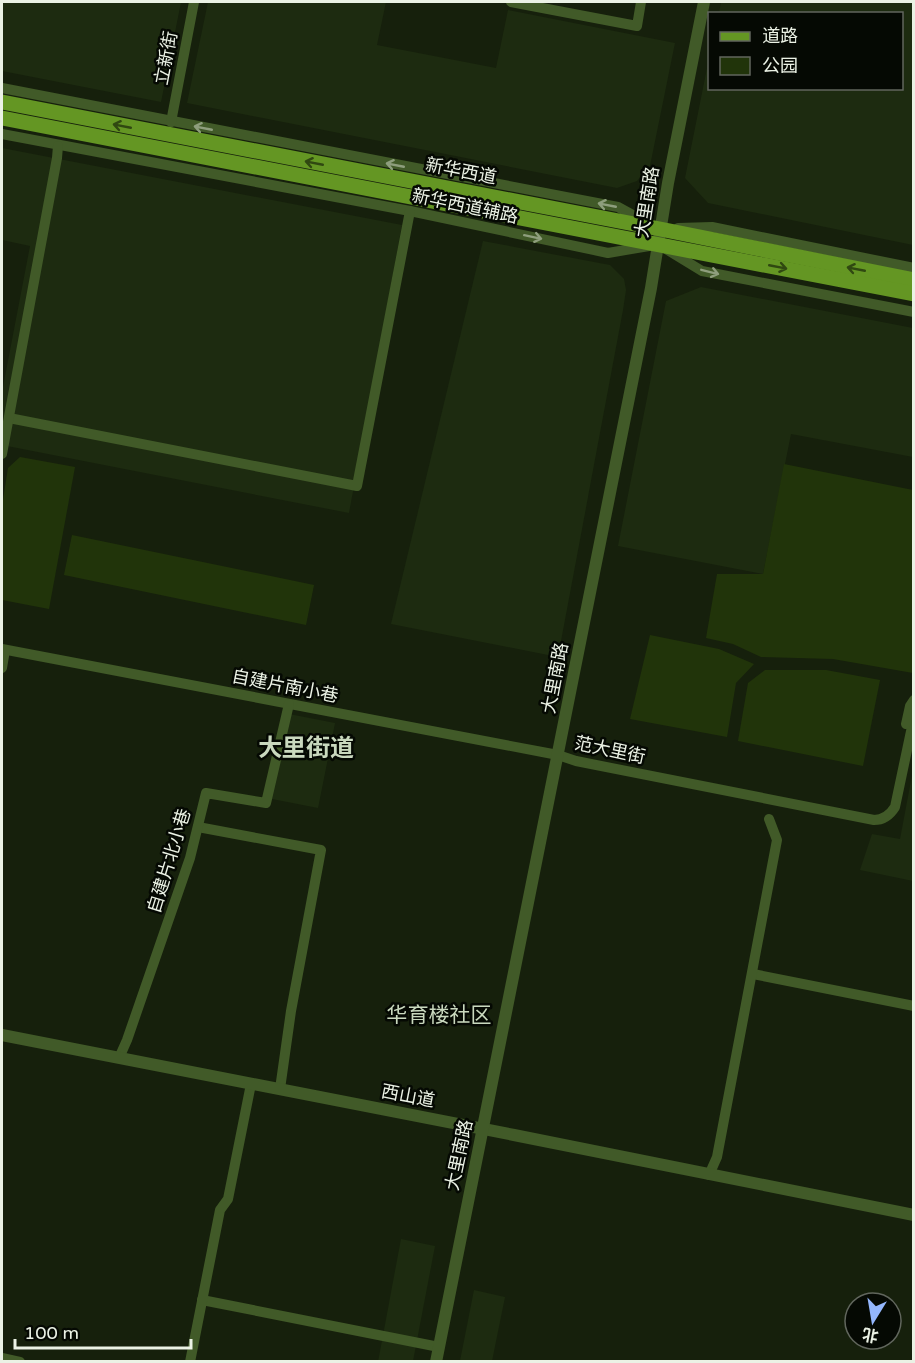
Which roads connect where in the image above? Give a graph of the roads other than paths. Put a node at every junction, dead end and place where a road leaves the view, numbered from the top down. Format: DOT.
graph roads {
  1 [pos="194,2"];
  2 [pos="514,2"];
  3 [pos="641,2"];
  4 [pos="704,2"];
  5 [pos="2,88"];
  6 [pos="2,102"];
  7 [pos="2,118"];
  8 [pos="171,122"];
  9 [pos="2,134"];
  10 [pos="58,146"];
  11 [pos="410,211"];
  12 [pos="659,237"];
  13 [pos="914,268"];
  14 [pos="914,280"];
  15 [pos="914,294"];
  16 [pos="914,312"];
  17 [pos="9,418"];
  18 [pos="2,448"];
  19 [pos="3,649"];
  20 [pos="2,668"];
  21 [pos="914,700"];
  22 [pos="289,704"];
  23 [pos="914,717"];
  24 [pos="558,755"];
  25 [pos="769,819"];
  26 [pos="198,827"];
  27 [pos="753,974"];
  28 [pos="914,1006"];
  29 [pos="2,1035"];
  30 [pos="118,1058"];
  31 [pos="251,1084"];
  32 [pos="280,1089"];
  33 [pos="483,1128"];
  34 [pos="709,1175"];
  35 [pos="914,1215"];
  36 [pos="202,1300"];
  37 [pos="439,1347"];
  38 [pos="2,1358"];
  39 [pos="20,1362"];
  40 [pos="190,1362"];
  41 [pos="436,1362"];
  1 -- 8 [label="street, 立新街"];
  2 -- 3 [label="street"];
  4 -- 12 [label="street, 大里南路"];
  5 -- 8 [label="street, 新华西道辅路"];
  12 -- 6 [label="main road, 新华西道, one-way"];
  7 -- 12 [label="main road, 新华西道"];
  12 -- 8 [label="street, 新华西道辅路, one-way"];
  9 -- 10 [label="street, 新华西道辅路"];
  10 -- 11 [label="street, 新华西道辅路"];
  10 -- 17 [label="street"];
  11 -- 12 [label="street, 新华西道辅路, one-way"];
  11 -- 17 [label="street"];
  12 -- 13 [label="street, 新华西道辅路"];
  14 -- 12 [label="main road, 新华西道, one-way"];
  12 -- 15 [label="main road, 新华西道, one-way"];
  12 -- 16 [label="street, 新华西道辅路, one-way"];
  12 -- 24 [label="street, 大里南路"];
  17 -- 18 [label="street"];
  19 -- 20 [label="street"];
  19 -- 22 [label="street, 自建片南小巷"];
  21 -- 24 [label="street, 范大里街"];
  22 -- 24 [label="street, 自建片南小巷"];
  22 -- 26 [label="street, 自建片北小巷"];
  23 -- 24 [label="street, 范大里街"];
  24 -- 33 [label="street, 大里南路"];
  25 -- 27 [label="street"];
  26 -- 30 [label="street, 自建片北小巷"];
  26 -- 32 [label="street"];
  27 -- 28 [label="street"];
  27 -- 34 [label="street"];
  29 -- 30 [label="street, 西山道"];
  30 -- 31 [label="street, 西山道"];
  31 -- 32 [label="street, 西山道"];
  31 -- 36 [label="street"];
  32 -- 33 [label="street, 西山道"];
  33 -- 34 [label="street, 西山道"];
  33 -- 37 [label="street, 大里南路"];
  34 -- 35 [label="street, 西山道"];
  36 -- 37 [label="street"];
  36 -- 40 [label="street"];
  37 -- 41 [label="street, 大里南路"];
  38 -- 39 [label="street"];
}
